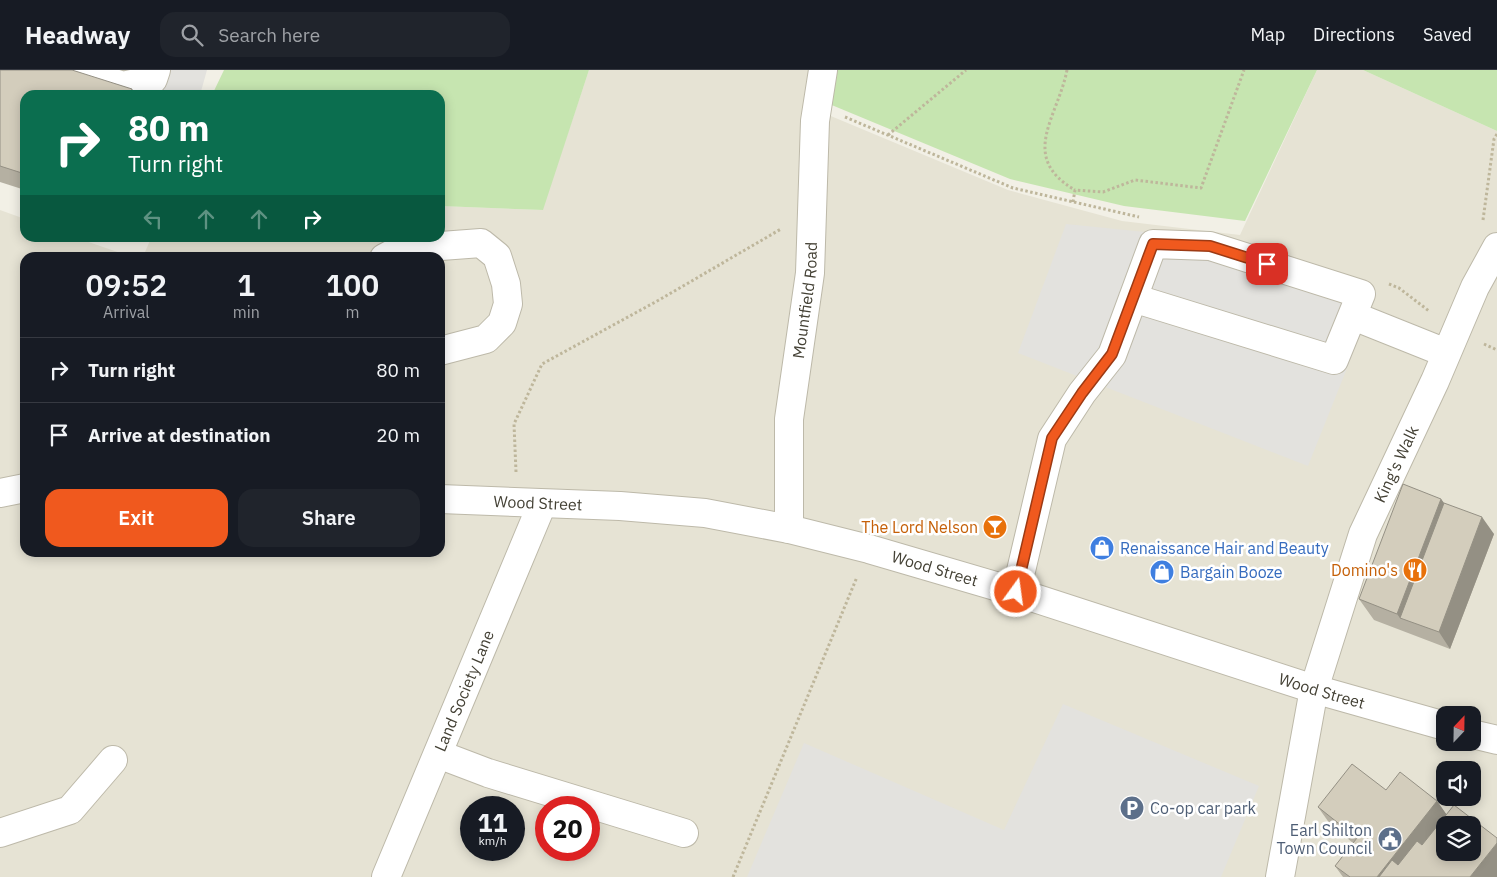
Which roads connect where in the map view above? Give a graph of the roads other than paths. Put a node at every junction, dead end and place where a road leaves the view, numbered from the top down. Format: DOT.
graph roads {
  1 [pos="76,70"];
  2 [pos="156,70"];
  3 [pos="823,70"];
  4 [pos="1489,238"];
  5 [pos="397,252"];
  6 [pos="1133,298"];
  7 [pos="1366,321"];
  8 [pos="445,350"];
  9 [pos="1446,353"];
  10 [pos="20,489"];
  11 [pos="0,492"];
  12 [pos="445,499"];
  13 [pos="530,504"];
  14 [pos="789,530"];
  15 [pos="1016,592"];
  16 [pos="1314,689"];
  17 [pos="1436,723"];
  18 [pos="1481,736"];
  19 [pos="1497,740"];
  20 [pos="438,754"];
  21 [pos="113,760"];
  22 [pos="0,832"];
  23 [pos="684,833"];
  24 [pos="386,877"];
  25 [pos="1280,877"];
  1 -- 2 [label="street"];
  3 -- 14 [label="street, Mountfield Road"];
  4 -- 9 [label="street, King's Walk"];
  5 -- 8 [label="street"];
  6 -- 6 [label="street"];
  6 -- 15 [label="street"];
  7 -- 9 [label="street"];
  9 -- 16 [label="street, King's Walk"];
  10 -- 11 [label="street"];
  12 -- 13 [label="street, Wood Street"];
  13 -- 14 [label="street, Wood Street"];
  13 -- 20 [label="street, Land Society Lane"];
  14 -- 15 [label="street, Wood Street"];
  15 -- 16 [label="street, Wood Street"];
  16 -- 17 [label="street, Wood Street"];
  16 -- 25 [label="street, King's Walk"];
  18 -- 19 [label="street"];
  20 -- 23 [label="street"];
  20 -- 24 [label="street, Land Society Lane"];
  21 -- 22 [label="street"];
}
